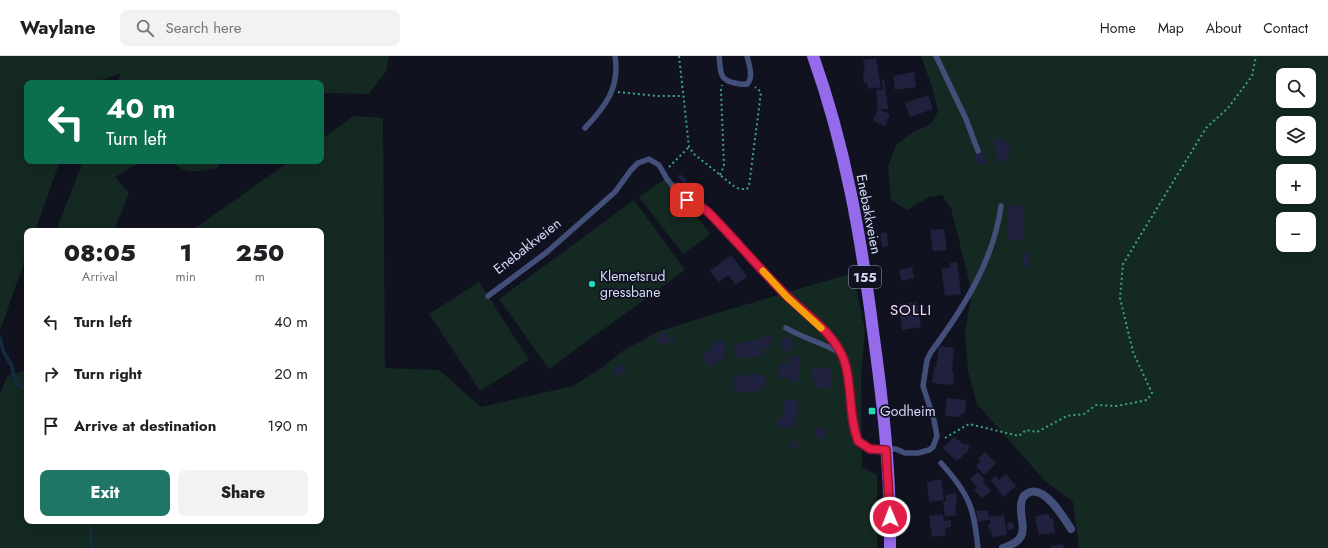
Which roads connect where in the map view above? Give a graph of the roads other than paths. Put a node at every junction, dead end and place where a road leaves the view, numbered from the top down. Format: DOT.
graph roads {
  1 [pos="615,56"];
  2 [pos="719,56"];
  3 [pos="747,56"];
  4 [pos="812,56"];
  5 [pos="936,56"];
  6 [pos="585,128"];
  7 [pos="978,151"];
  8 [pos="1001,206"];
  9 [pos="488,296"];
  10 [pos="786,328"];
  11 [pos="841,354"];
  12 [pos="886,450"];
  13 [pos="941,463"];
  14 [pos="1071,529"];
  15 [pos="890,548"];
  16 [pos="978,548"];
  17 [pos="1003,548"];
  1 -- 6 [label="lane"];
  2 -- 3 [label="lane"];
  4 -- 12 [label="main road, Enebakkveien / 155"];
  5 -- 7 [label="lane"];
  8 -- 12 [label="lane"];
  9 -- 11 [label="lane, Enebakkveien"];
  10 -- 11 [label="lane"];
  11 -- 12 [label="lane"];
  12 -- 15 [label="main road, Enebakkveien / 155"];
  13 -- 16 [label="lane"];
  14 -- 17 [label="street"];
}
